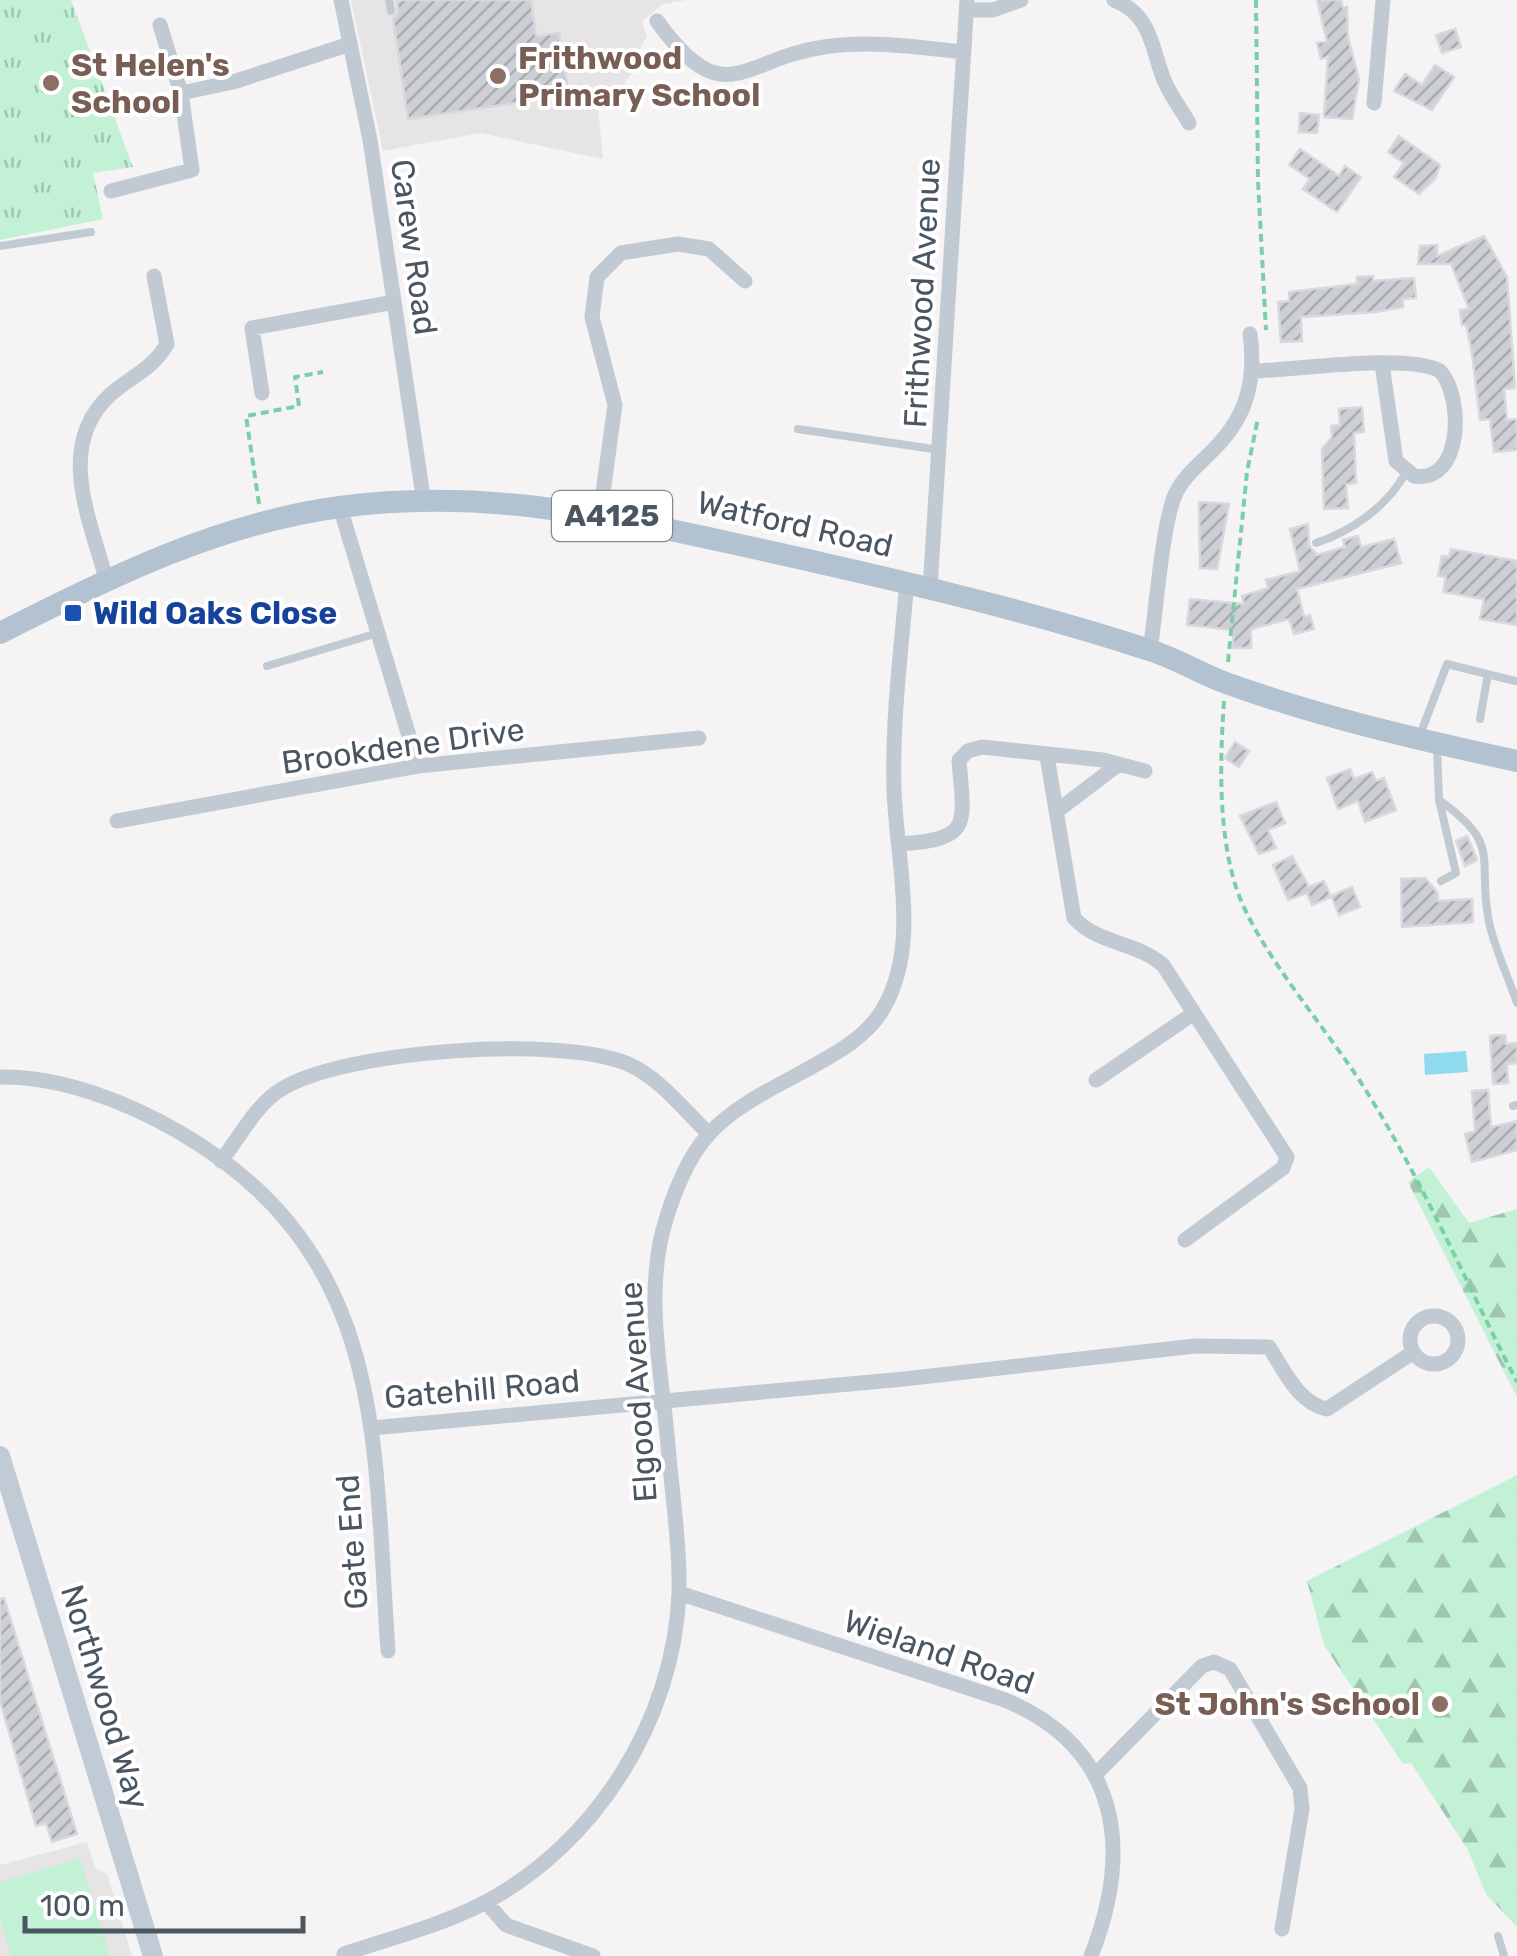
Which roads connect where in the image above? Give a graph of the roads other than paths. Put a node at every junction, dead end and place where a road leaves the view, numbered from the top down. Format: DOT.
graph roads {
  1 [pos="341,0"];
  2 [pos="390,0"];
  3 [pos="1021,0"];
  4 [pos="1114,0"];
  5 [pos="1383,0"];
  6 [pos="967,5"];
  7 [pos="391,11"];
  8 [pos="658,21"];
  9 [pos="160,26"];
  10 [pos="350,44"];
  11 [pos="963,52"];
  12 [pos="181,93"];
  13 [pos="1374,103"];
  14 [pos="1189,123"];
  15 [pos="111,191"];
  16 [pos="91,232"];
  17 [pos="0,246"];
  18 [pos="154,276"];
  19 [pos="745,281"];
  20 [pos="394,302"];
  21 [pos="1250,334"];
  22 [pos="1382,364"];
  23 [pos="1255,371"];
  24 [pos="262,392"];
  25 [pos="798,429"];
  26 [pos="940,450"];
  27 [pos="1406,472"];
  28 [pos="424,502"];
  29 [pos="340,507"];
  30 [pos="600,514"];
  31 [pos="1316,543"];
  32 [pos="106,579"];
  33 [pos="918,586"];
  34 [pos="0,633"];
  35 [pos="378,633"];
  36 [pos="1150,650"];
  37 [pos="267,666"];
  38 [pos="1488,674"];
  39 [pos="1516,680"];
  40 [pos="1480,719"];
  41 [pos="699,738"];
  42 [pos="1428,742"];
  43 [pos="1047,756"];
  44 [pos="1517,761"];
  45 [pos="1119,764"];
  46 [pos="418,766"];
  47 [pos="1145,771"];
  48 [pos="1438,800"];
  49 [pos="1056,811"];
  50 [pos="117,821"];
  51 [pos="900,844"];
  52 [pos="1441,881"];
  53 [pos="1517,1004"];
  54 [pos="1194,1013"];
  55 [pos="0,1077"];
  56 [pos="1096,1080"];
  57 [pos="709,1134"];
  58 [pos="221,1160"];
  59 [pos="1185,1240"];
  60 [pos="1412,1353"];
  61 [pos="664,1399"];
  62 [pos="372,1428"];
  63 [pos="0,1456"];
  64 [pos="678,1593"];
  65 [pos="388,1652"];
  66 [pos="1095,1775"];
  67 [pos="486,1902"];
  68 [pos="1282,1929"];
  69 [pos="1498,1936"];
  70 [pos="344,1954"];
  71 [pos="153,1956"];
  72 [pos="593,1956"];
  73 [pos="1091,1956"];
  74 [pos="1504,1956"];
  1 -- 10 [label="street, Carew Road"];
  2 -- 7 [label="lane"];
  3 -- 6 [label="street"];
  4 -- 14 [label="street"];
  5 -- 13 [label="street"];
  6 -- 11 [label="street, Frithwood Avenue"];
  8 -- 11 [label="street"];
  9 -- 12 [label="street"];
  10 -- 12 [label="street"];
  10 -- 20 [label="street, Carew Road"];
  11 -- 26 [label="street, Frithwood Avenue"];
  12 -- 15 [label="street"];
  16 -- 17 [label="lane"];
  18 -- 32 [label="street"];
  19 -- 30 [label="street"];
  20 -- 24 [label="street"];
  20 -- 28 [label="street, Carew Road"];
  21 -- 23 [label="street"];
  22 -- 23 [label="street"];
  22 -- 27 [label="street"];
  22 -- 27 [label="street"];
  23 -- 36 [label="street"];
  25 -- 26 [label="lane"];
  26 -- 33 [label="street, Frithwood Avenue"];
  27 -- 31 [label="lane"];
  28 -- 29 [label="main road, Watford Road / A4125"];
  28 -- 30 [label="main road, Watford Road / A4125"];
  29 -- 32 [label="main road, Watford Road / A4125"];
  29 -- 35 [label="street"];
  30 -- 33 [label="main road, Watford Road / A4125"];
  32 -- 34 [label="main road, Watford Road / A4125"];
  33 -- 36 [label="main road, Watford Road / A4125"];
  33 -- 51 [label="street, Elgood Avenue"];
  35 -- 37 [label="lane"];
  35 -- 46 [label="street"];
  36 -- 42 [label="main road, Watford Road / A4125"];
  38 -- 39 [label="lane"];
  38 -- 40 [label="lane"];
  38 -- 42 [label="lane"];
  41 -- 46 [label="street, Brookdene Drive"];
  42 -- 44 [label="main road, Watford Road / A4125"];
  42 -- 48 [label="lane"];
  43 -- 45 [label="street"];
  43 -- 49 [label="street"];
  43 -- 51 [label="street"];
  45 -- 47 [label="street"];
  45 -- 49 [label="street"];
  46 -- 50 [label="street, Brookdene Drive"];
  48 -- 52 [label="lane"];
  48 -- 53 [label="lane"];
  49 -- 54 [label="street"];
  51 -- 57 [label="street, Elgood Avenue"];
  54 -- 56 [label="street"];
  54 -- 59 [label="street"];
  55 -- 58 [label="street, Gatehill Road"];
  57 -- 58 [label="street"];
  57 -- 61 [label="street, Elgood Avenue"];
  58 -- 62 [label="street, Gatehill Road"];
  60 -- 61 [label="street, Gatehill Road"];
  61 -- 62 [label="street, Gatehill Road"];
  61 -- 64 [label="street, Elgood Avenue"];
  62 -- 65 [label="street, Gate End"];
  63 -- 71 [label="street, Northwood Way"];
  64 -- 66 [label="street, Wieland Road"];
  64 -- 67 [label="street, Elgood Avenue"];
  66 -- 68 [label="street"];
  66 -- 73 [label="street, Wieland Road"];
  67 -- 70 [label="street, Elgood Avenue"];
  67 -- 72 [label="street"];
  69 -- 74 [label="lane"];
}
